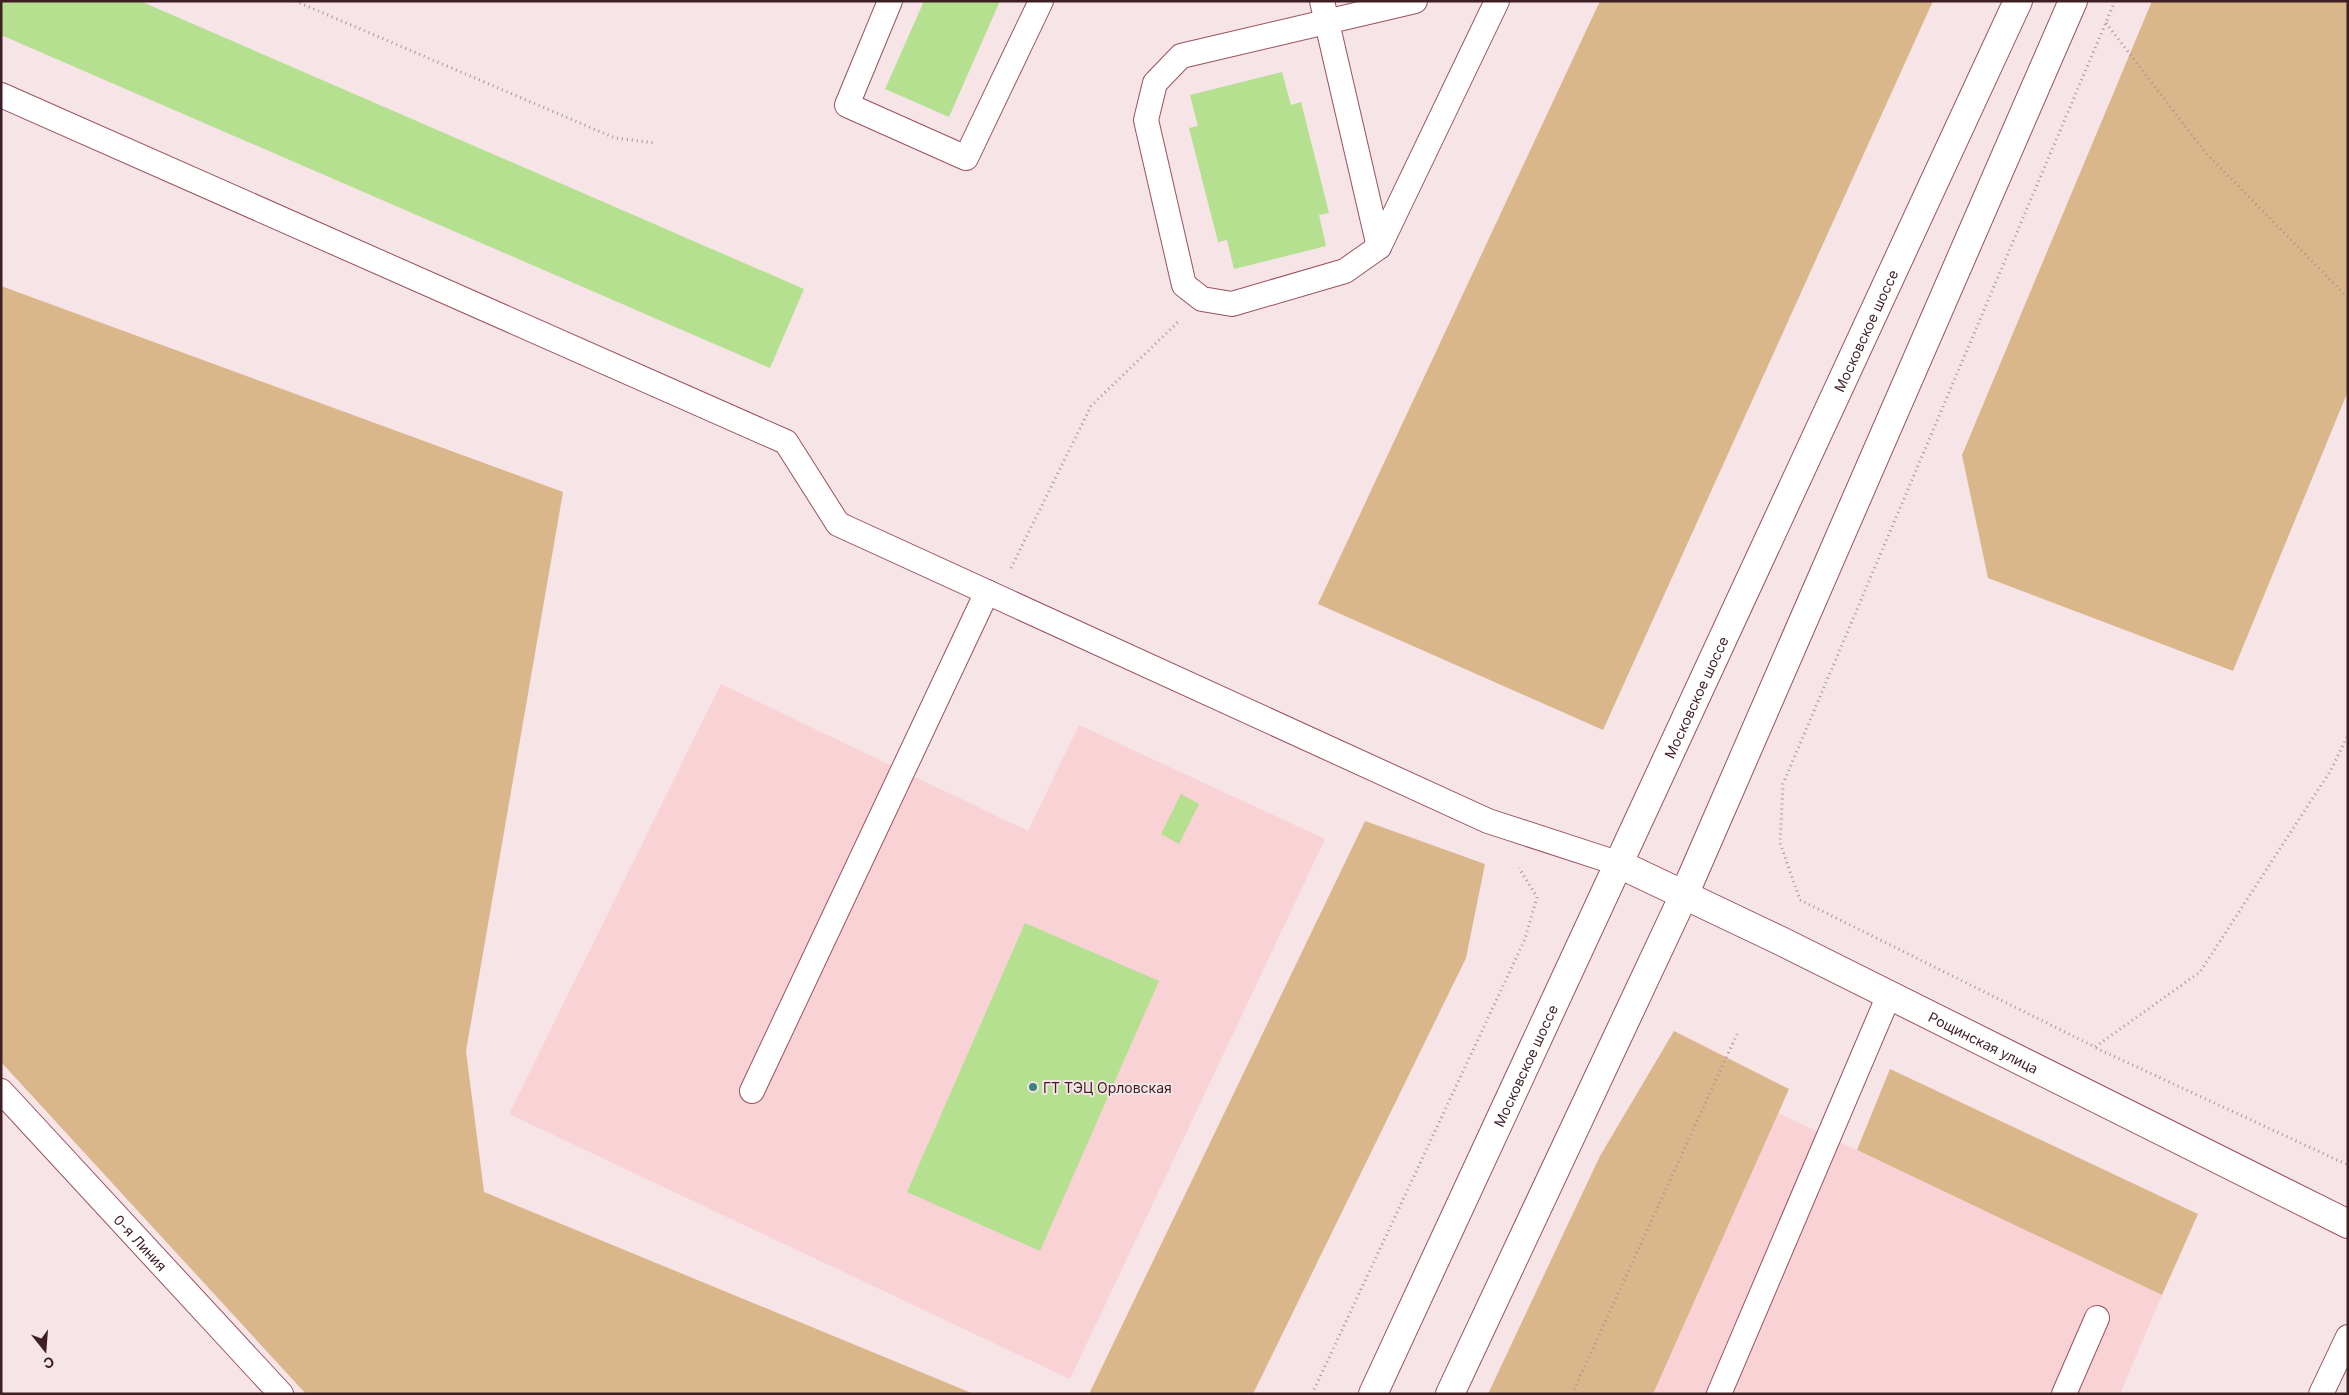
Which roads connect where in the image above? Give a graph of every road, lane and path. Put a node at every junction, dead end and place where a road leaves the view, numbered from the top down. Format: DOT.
graph roads {
  1 [pos="295,1"];
  2 [pos="890,1"];
  3 [pos="1041,1"];
  4 [pos="1416,1"];
  5 [pos="1497,1"];
  6 [pos="2018,1"];
  7 [pos="2073,1"];
  8 [pos="2116,1"];
  9 [pos="1323,11"];
  10 [pos="2106,22"];
  11 [pos="1,96"];
  12 [pos="655,143"];
  13 [pos="1379,247"];
  14 [pos="2348,298"];
  15 [pos="1202,299"];
  16 [pos="992,594"];
  17 [pos="2348,735"];
  18 [pos="1617,862"];
  19 [pos="1518,866"];
  20 [pos="1684,895"];
  21 [pos="1890,995"];
  22 [pos="1738,1032"];
  23 [pos="2095,1047"];
  24 [pos="1,1091"];
  25 [pos="752,1091"];
  26 [pos="2348,1165"];
  27 [pos="2348,1224"];
  28 [pos="2098,1318"];
  29 [pos="2348,1337"];
  30 [pos="281,1394"];
  31 [pos="1312,1394"];
  32 [pos="1373,1394"];
  33 [pos="1450,1394"];
  34 [pos="1572,1394"];
  35 [pos="1719,1394"];
  36 [pos="2064,1394"];
  37 [pos="2321,1394"];
  1 -- 12 [label="path"];
  2 -- 3 [label="lane"];
  4 -- 9 [label="lane"];
  5 -- 13 [label="lane"];
  6 -- 18 [label="main road, Московское шоссе"];
  7 -- 20 [label="main road"];
  8 -- 10 [label="path"];
  9 -- 13 [label="lane"];
  9 -- 15 [label="lane"];
  10 -- 14 [label="path"];
  10 -- 23 [label="path"];
  11 -- 16 [label="lane"];
  13 -- 15 [label="lane"];
  15 -- 16 [label="path"];
  16 -- 18 [label="lane"];
  16 -- 25 [label="lane"];
  17 -- 23 [label="path"];
  18 -- 20 [label="main road, Рощинская улица"];
  18 -- 32 [label="main road, Московское шоссе"];
  19 -- 31 [label="path"];
  20 -- 21 [label="main road, Рощинская улица"];
  20 -- 33 [label="main road"];
  21 -- 27 [label="main road, Рощинская улица"];
  21 -- 35 [label="lane"];
  22 -- 34 [label="path"];
  23 -- 26 [label="path"];
  24 -- 30 [label="lane, 0-я Линия"];
  28 -- 36 [label="lane"];
  29 -- 37 [label="lane"];
}
